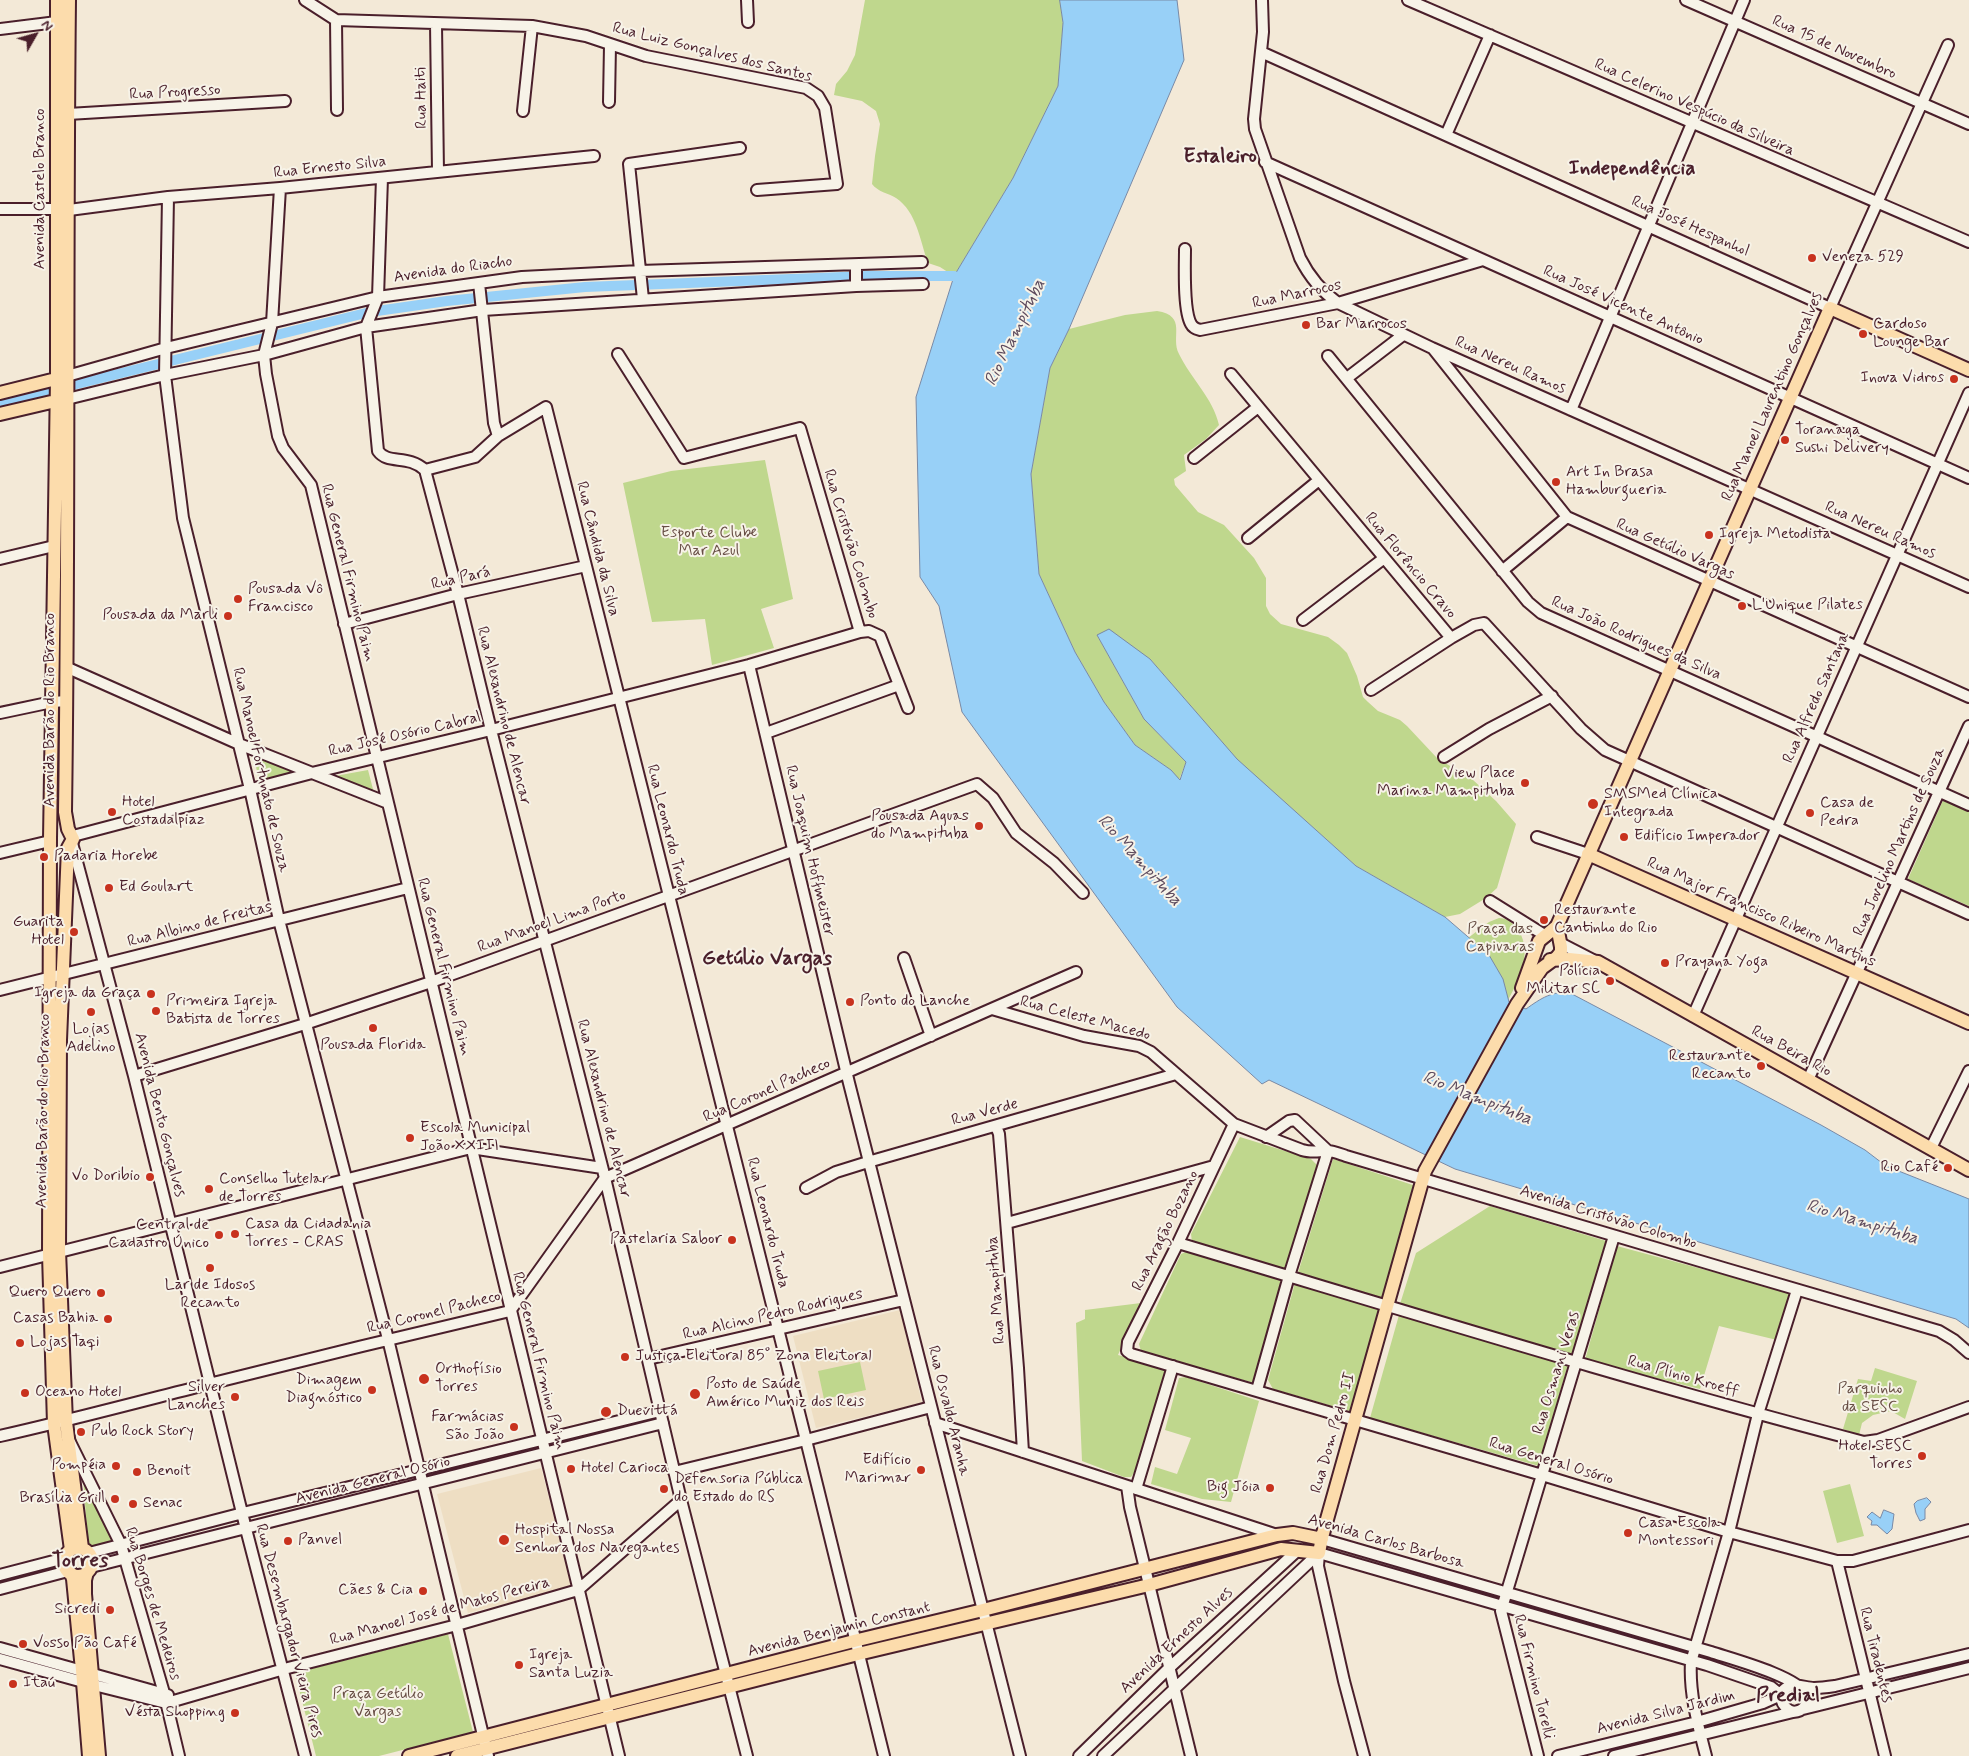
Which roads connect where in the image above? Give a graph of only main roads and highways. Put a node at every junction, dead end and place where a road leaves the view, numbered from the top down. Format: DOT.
graph roads {
  1 [pos="57,0"];
  2 [pos="69,0"];
  3 [pos="63,210"];
  4 [pos="1830,308"];
  5 [pos="1969,370"];
  6 [pos="62,389"];
  7 [pos="0,393"];
  8 [pos="0,414"];
  9 [pos="70,839"];
  10 [pos="50,841"];
  11 [pos="1588,854"];
  12 [pos="1557,926"];
  13 [pos="1546,936"];
  14 [pos="1560,943"];
  15 [pos="1537,947"];
  16 [pos="1551,960"];
  17 [pos="1517,1004"];
  18 [pos="1969,1023"];
  19 [pos="1969,1170"];
  20 [pos="54,1252"];
  21 [pos="60,1423"];
  22 [pos="1277,1535"];
  23 [pos="1320,1546"];
  24 [pos="77,1552"];
  25 [pos="89,1570"];
  26 [pos="1200,1571"];
  27 [pos="69,1572"];
  28 [pos="88,1677"];
  29 [pos="728,1681"];
  30 [pos="486,1748"];
  31 [pos="89,1756"];
  32 [pos="99,1756"];
  33 [pos="408,1756"];
  34 [pos="457,1756"];
  1 -- 3 [label="main road, Avenida Castelo Branco"];
  2 -- 3 [label="main road, Avenida Castelo Branco"];
  3 -- 6 [label="main road, Avenida Castelo Branco"];
  4 -- 5 [label="main road, Rua José Hespanhol"];
  4 -- 11 [label="main road, Rua Manoel Laurentino Gonçalves"];
  6 -- 7 [label="main road, Avenida do Riacho"];
  6 -- 8 [label="main road, Avenida do Riacho"];
  6 -- 9 [label="main road, Avenida Barão do Rio Branco"];
  6 -- 10 [label="main road, Avenida Barão do Rio Branco"];
  9 -- 10 [label="main road"];
  9 -- 10 [label="main road"];
  9 -- 20 [label="main road, Avenida Barão do Rio Branco"];
  10 -- 20 [label="main road, Avenida Barão do Rio Branco"];
  11 -- 12 [label="main road, Rua Manoel Laurentino Gonçalves"];
  11 -- 18 [label="main road, Rua Major Francisco Ribeiro Martins"];
  12 -- 13 [label="main road, Rua Manoel Laurentino Gonçalves"];
  12 -- 14 [label="main road"];
  13 -- 14 [label="main road, Rua Beira Rio"];
  13 -- 15 [label="main road, Rua Manoel Laurentino Gonçalves"];
  14 -- 16 [label="main road"];
  15 -- 16 [label="main road"];
  15 -- 17 [label="main road, Rua Manoel Laurentino Gonçalves"];
  16 -- 17 [label="main road"];
  16 -- 19 [label="main road, Rua Beira Rio"];
  17 -- 23 [label="main road, Rua Dom Pedro II"];
  20 -- 21 [label="main road, Avenida Barão do Rio Branco"];
  21 -- 24 [label="main road, Avenida Barão do Rio Branco"];
  21 -- 24 [label="main road, Avenida Barão do Rio Branco"];
  22 -- 23 [label="main road, Avenida Carlos Barbosa"];
  22 -- 29 [label="main road, Avenida Benjamin Constant"];
  23 -- 26 [label="main road, Avenida Benjamin Constant"];
  23 -- 26 [label="main road"];
  24 -- 25 [label="main road"];
  24 -- 27 [label="main road"];
  25 -- 27 [label="main road"];
  25 -- 28 [label="main road"];
  26 -- 29 [label="main road, Avenida Benjamin Constant"];
  27 -- 28 [label="main road"];
  28 -- 31 [label="main road"];
  28 -- 32 [label="main road"];
  29 -- 30 [label="main road, Avenida Benjamin Constant"];
  30 -- 33 [label="main road, Avenida Benjamin Constant"];
  30 -- 34 [label="main road, Avenida Benjamin Constant"];
}
